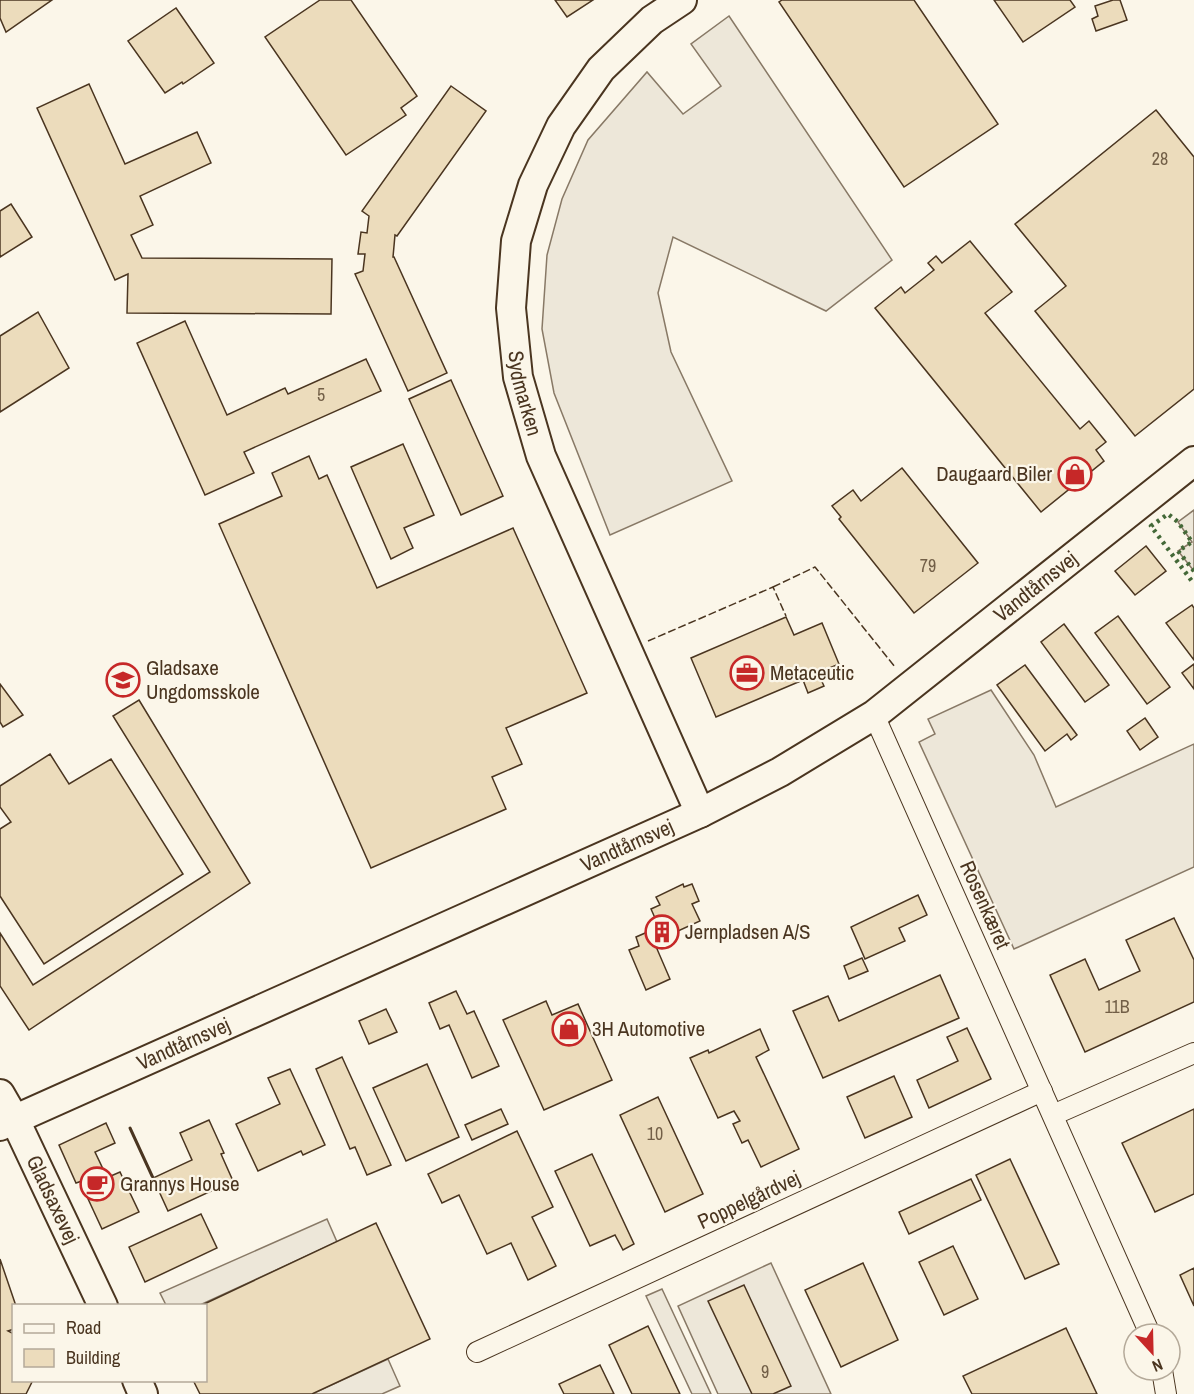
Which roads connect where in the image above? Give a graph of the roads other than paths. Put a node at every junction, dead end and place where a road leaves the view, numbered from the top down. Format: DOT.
graph roads {
  1 [pos="682,0"];
  2 [pos="1194,461"];
  3 [pos="874,715"];
  4 [pos="700,813"];
  5 [pos="1194,1053"];
  6 [pos="1042,1091"];
  7 [pos="0,1095"];
  8 [pos="1053,1115"];
  9 [pos="7,1123"];
  10 [pos="103,1304"];
  11 [pos="1145,1322"];
  12 [pos="477,1352"];
  1 -- 4 [label="street, Sydmarken"];
  2 -- 3 [label="street, Vandtårnsvej"];
  3 -- 4 [label="street, Vandtårnsvej"];
  3 -- 6 [label="street, Rosenkæret"];
  4 -- 9 [label="street, Vandtårnsvej"];
  5 -- 8 [label="street"];
  6 -- 8 [label="street, Rosenkæret"];
  6 -- 12 [label="street, Poppelgårdvej"];
  7 -- 9 [label="street, Gladsaxevej"];
  8 -- 11 [label="street, Rosenkæret"];
  9 -- 10 [label="street, Gladsaxevej"];
}
